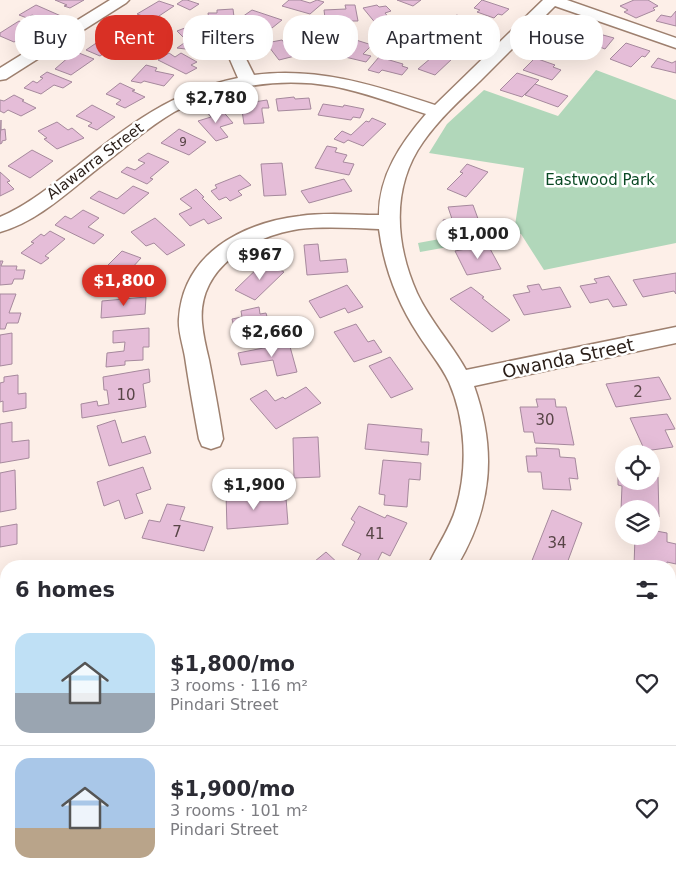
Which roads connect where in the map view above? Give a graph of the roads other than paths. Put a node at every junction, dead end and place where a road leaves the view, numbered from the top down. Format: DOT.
graph roads {
  1 [pos="121,0"];
  2 [pos="552,0"];
  3 [pos="676,43"];
  4 [pos="238,60"];
  5 [pos="0,76"];
  6 [pos="248,82"];
  7 [pos="437,112"];
  8 [pos="389,222"];
  9 [pos="0,225"];
  10 [pos="676,335"];
  11 [pos="460,380"];
  12 [pos="211,439"];
  13 [pos="445,560"];
  1 -- 5 [label="street"];
  2 -- 3 [label="street"];
  2 -- 7 [label="street"];
  4 -- 6 [label="street"];
  6 -- 7 [label="street, Alawarra Street"];
  6 -- 9 [label="street, Alawarra Street"];
  7 -- 8 [label="street"];
  8 -- 11 [label="street"];
  8 -- 12 [label="street"];
  10 -- 11 [label="street, Owanda Street"];
  11 -- 13 [label="street"];
}
